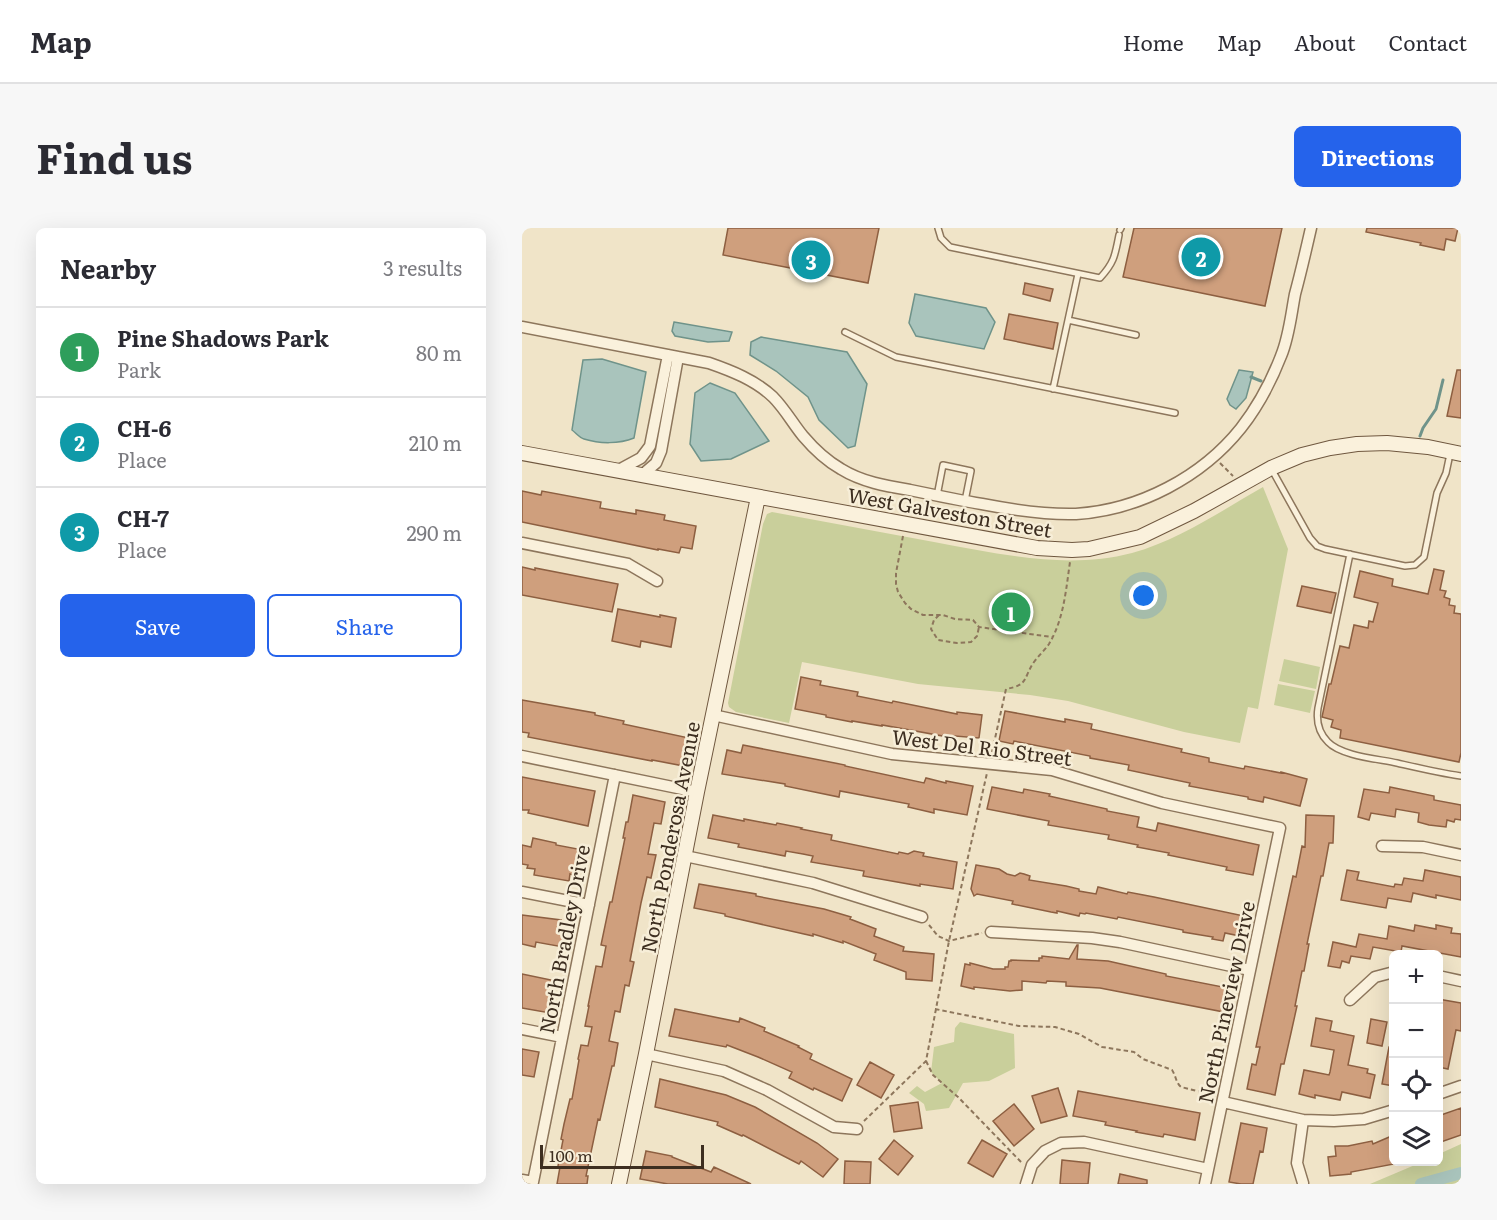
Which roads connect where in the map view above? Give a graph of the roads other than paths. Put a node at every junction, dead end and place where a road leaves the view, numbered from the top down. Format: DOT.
graph roads {
  1 [pos="938,228"];
  2 [pos="1311,228"];
  3 [pos="1120,231"];
  4 [pos="1078,274"];
  5 [pos="1068,320"];
  6 [pos="522,327"];
  7 [pos="845,332"];
  8 [pos="1136,335"];
  9 [pos="673,356"];
  10 [pos="1053,389"];
  11 [pos="1174,413"];
  12 [pos="522,453"];
  13 [pos="1456,453"];
  14 [pos="1271,468"];
  15 [pos="617,471"];
  16 [pos="642,476"];
  17 [pos="937,496"];
  18 [pos="758,497"];
  19 [pos="965,501"];
  20 [pos="522,543"];
  21 [pos="1350,554"];
  22 [pos="657,582"];
  23 [pos="714,715"];
  24 [pos="522,756"];
  25 [pos="615,775"];
  26 [pos="1461,776"];
  27 [pos="697,792"];
  28 [pos="1280,828"];
  29 [pos="1382,846"];
  30 [pos="1461,855"];
  31 [pos="685,856"];
  32 [pos="522,892"];
  33 [pos="589,905"];
  34 [pos="922,917"];
  35 [pos="991,932"];
  36 [pos="1250,970"];
  37 [pos="1389,973"];
  38 [pos="1443,977"];
  39 [pos="1461,981"];
  40 [pos="1350,1000"];
  41 [pos="522,1029"];
  42 [pos="562,1037"];
  43 [pos="646,1054"];
  44 [pos="1461,1086"];
  45 [pos="1443,1092"];
  46 [pos="1223,1100"];
  47 [pos="1389,1112"];
  48 [pos="1303,1120"];
  49 [pos="857,1129"];
  50 [pos="1208,1169"];
  51 [pos="527,1181"];
  52 [pos="1303,1182"];
  53 [pos="618,1184"];
  54 [pos="1026,1184"];
  55 [pos="1205,1184"];
  1 -- 4 [label="lane"];
  2 -- 19 [label="street"];
  3 -- 4 [label="lane"];
  4 -- 5 [label="lane"];
  5 -- 8 [label="lane"];
  5 -- 10 [label="lane"];
  6 -- 9 [label="street"];
  7 -- 10 [label="lane"];
  9 -- 15 [label="street"];
  9 -- 16 [label="street"];
  9 -- 17 [label="street"];
  10 -- 11 [label="lane"];
  12 -- 15 [label="street, West Galveston Street"];
  13 -- 14 [label="street, West Galveston Street"];
  13 -- 21 [label="lane"];
  14 -- 18 [label="street, West Galveston Street"];
  14 -- 21 [label="lane"];
  15 -- 16 [label="street, West Galveston Street"];
  16 -- 18 [label="street, West Galveston Street"];
  17 -- 19 [label="street"];
  17 -- 19 [label="lane"];
  18 -- 23 [label="street, North Ponderosa Avenue"];
  20 -- 22 [label="street"];
  21 -- 26 [label="lane"];
  23 -- 27 [label="street, North Ponderosa Avenue"];
  23 -- 28 [label="street, West Del Rio Street"];
  24 -- 25 [label="street"];
  25 -- 27 [label="street"];
  25 -- 33 [label="street, North Bradley Drive"];
  27 -- 31 [label="street, North Ponderosa Avenue"];
  28 -- 36 [label="street, North Pineview Drive"];
  29 -- 30 [label="street"];
  31 -- 34 [label="street"];
  31 -- 43 [label="street, North Ponderosa Avenue"];
  32 -- 33 [label="street"];
  33 -- 42 [label="street, North Bradley Drive"];
  35 -- 36 [label="street"];
  36 -- 46 [label="street, North Pineview Drive"];
  37 -- 40 [label="street"];
  38 -- 39 [label="street"];
  41 -- 42 [label="street"];
  42 -- 51 [label="street, North Bradley Drive"];
  43 -- 49 [label="street"];
  43 -- 53 [label="street, North Ponderosa Avenue"];
  44 -- 45 [label="street"];
  46 -- 48 [label="street"];
  46 -- 50 [label="street, North Pineview Drive"];
  47 -- 48 [label="street"];
  48 -- 52 [label="street"];
  50 -- 54 [label="street"];
  50 -- 55 [label="street, North Pineview Drive"];
}
